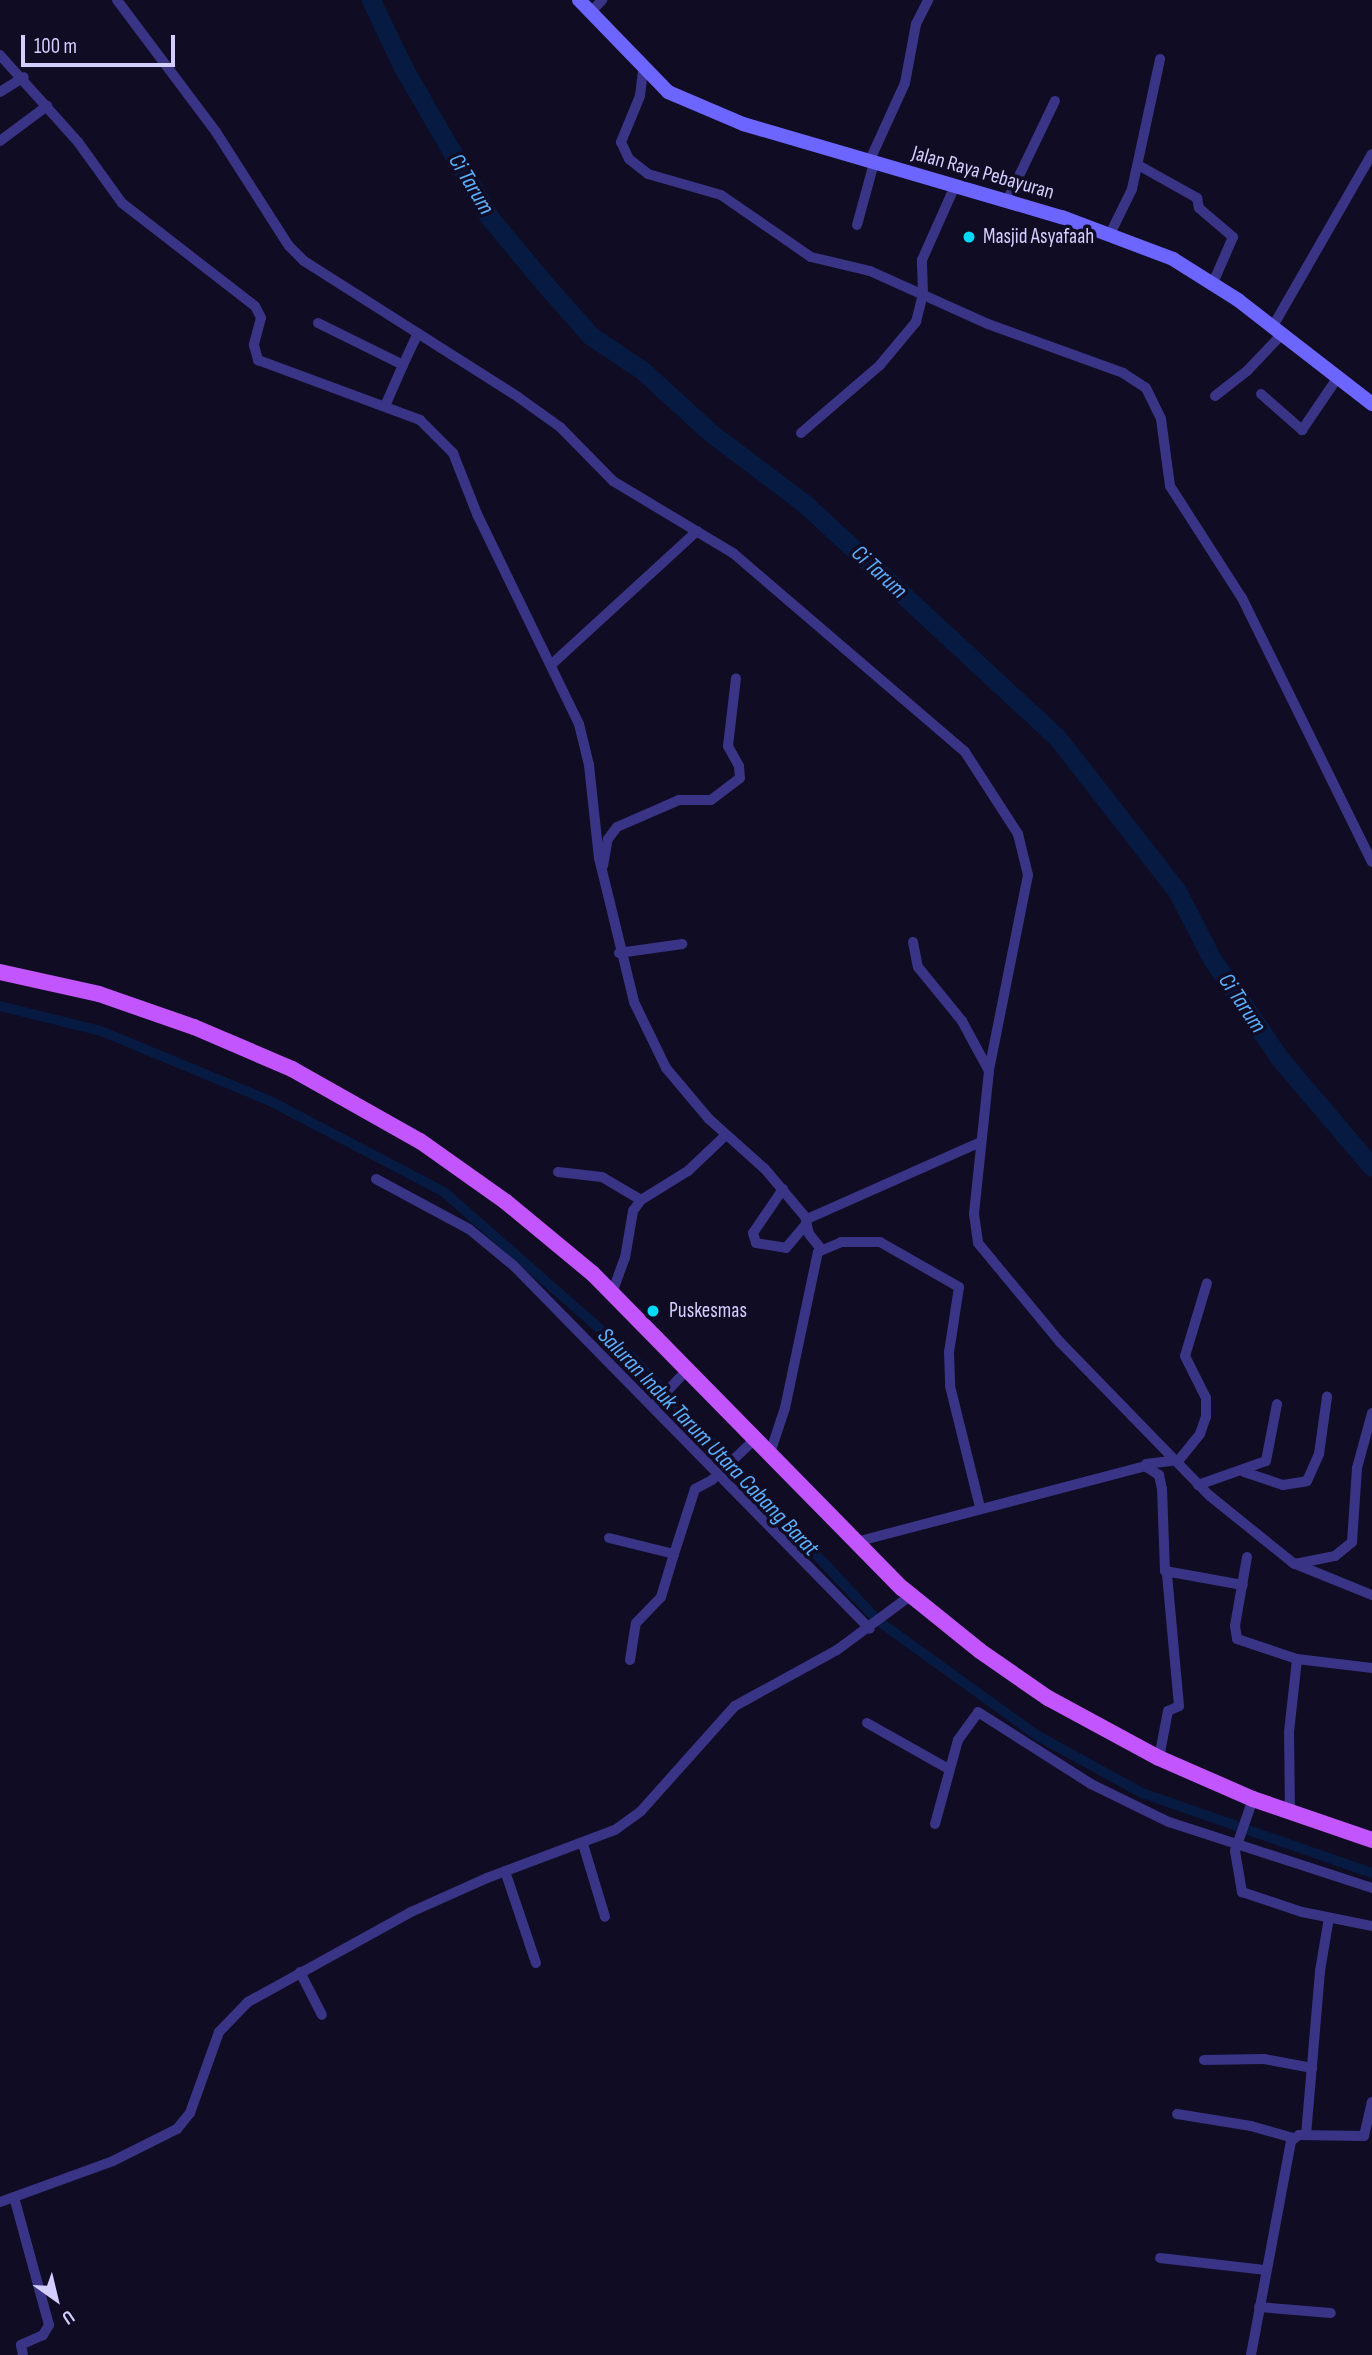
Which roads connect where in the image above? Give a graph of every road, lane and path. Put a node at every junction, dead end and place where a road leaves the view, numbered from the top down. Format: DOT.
graph roads {
  1 [pos="117,0"];
  2 [pos="579,0"];
  3 [pos="602,0"];
  4 [pos="928,0"];
  5 [pos="590,13"];
  6 [pos="0,55"];
  7 [pos="1160,59"];
  8 [pos="643,71"];
  9 [pos="24,77"];
  10 [pos="0,92"];
  11 [pos="1055,101"];
  12 [pos="47,106"];
  13 [pos="0,141"];
  14 [pos="1372,154"];
  15 [pos="871,162"];
  16 [pos="1138,165"];
  17 [pos="955,186"];
  18 [pos="1007,201"];
  19 [pos="857,225"];
  20 [pos="1110,234"];
  21 [pos="1213,283"];
  22 [pos="919,291"];
  23 [pos="318,323"];
  24 [pos="1278,329"];
  25 [pos="418,333"];
  26 [pos="403,365"];
  27 [pos="1336,380"];
  28 [pos="1261,394"];
  29 [pos="1215,396"];
  30 [pos="1372,404"];
  31 [pos="385,406"];
  32 [pos="801,433"];
  33 [pos="697,531"];
  34 [pos="552,664"];
  35 [pos="736,678"];
  36 [pos="594,818"];
  37 [pos="617,827"];
  38 [pos="1372,862"];
  39 [pos="602,869"];
  40 [pos="913,942"];
  41 [pos="682,944"];
  42 [pos="620,953"];
  43 [pos="0,972"];
  44 [pos="989,1070"];
  45 [pos="726,1135"];
  46 [pos="981,1142"];
  47 [pos="558,1172"];
  48 [pos="376,1179"];
  49 [pos="783,1189"];
  50 [pos="640,1200"];
  51 [pos="806,1222"];
  52 [pos="821,1249"];
  53 [pos="1207,1283"];
  54 [pos="612,1293"];
  55 [pos="683,1374"];
  56 [pos="1327,1397"];
  57 [pos="656,1403"];
  58 [pos="1277,1404"];
  59 [pos="1372,1413"];
  60 [pos="750,1444"];
  61 [pos="769,1456"];
  62 [pos="1175,1462"];
  63 [pos="1140,1466"];
  64 [pos="1244,1472"];
  65 [pos="720,1473"];
  66 [pos="1198,1485"];
  67 [pos="980,1507"];
  68 [pos="610,1538"];
  69 [pos="856,1542"];
  70 [pos="674,1553"];
  71 [pos="1247,1557"];
  72 [pos="1295,1564"];
  73 [pos="1167,1573"];
  74 [pos="1243,1585"];
  75 [pos="1372,1595"];
  76 [pos="905,1601"];
  77 [pos="872,1628"];
  78 [pos="1297,1658"];
  79 [pos="630,1660"];
  80 [pos="1372,1668"];
  81 [pos="867,1723"];
  82 [pos="1159,1758"];
  83 [pos="947,1768"];
  84 [pos="1253,1799"];
  85 [pos="1290,1812"];
  86 [pos="935,1824"];
  87 [pos="1372,1839"];
  88 [pos="1237,1842"];
  89 [pos="583,1844"];
  90 [pos="505,1871"];
  91 [pos="1372,1888"];
  92 [pos="605,1917"];
  93 [pos="1329,1918"];
  94 [pos="1372,1926"];
  95 [pos="536,1963"];
  96 [pos="300,1972"];
  97 [pos="322,2015"];
  98 [pos="1204,2060"];
  99 [pos="1312,2068"];
  100 [pos="1372,2102"];
  101 [pos="1177,2114"];
  102 [pos="1306,2135"];
  103 [pos="1368,2136"];
  104 [pos="1293,2138"];
  105 [pos="14,2197"];
  106 [pos="0,2202"];
  107 [pos="1160,2258"];
  108 [pos="1266,2270"];
  109 [pos="1259,2307"];
  110 [pos="1331,2313"];
  111 [pos="23,2355"];
  112 [pos="1251,2355"];
  1 -- 25 [label="street"];
  2 -- 5 [label="main road, Jalan Raya Pebayuran"];
  3 -- 5 [label="street"];
  4 -- 15 [label="street"];
  5 -- 8 [label="main road, Jalan Raya Pebayuran"];
  6 -- 9 [label="street"];
  7 -- 16 [label="street"];
  8 -- 15 [label="main road, Jalan Raya Pebayuran"];
  8 -- 22 [label="street"];
  9 -- 10 [label="street"];
  9 -- 12 [label="street"];
  11 -- 18 [label="street"];
  12 -- 13 [label="street"];
  12 -- 31 [label="street"];
  14 -- 24 [label="street"];
  15 -- 17 [label="main road, Jalan Raya Pebayuran"];
  15 -- 19 [label="street"];
  16 -- 20 [label="street"];
  16 -- 21 [label="street"];
  17 -- 18 [label="main road, Jalan Raya Pebayuran"];
  17 -- 22 [label="street"];
  18 -- 20 [label="main road, Jalan Raya Pebayuran"];
  20 -- 21 [label="main road, Jalan Raya Pebayuran"];
  21 -- 24 [label="main road, Jalan Raya Pebayuran"];
  22 -- 32 [label="street"];
  22 -- 38 [label="street"];
  23 -- 26 [label="street"];
  24 -- 27 [label="main road, Jalan Raya Pebayuran"];
  24 -- 29 [label="street"];
  25 -- 26 [label="street"];
  25 -- 33 [label="street"];
  26 -- 31 [label="street"];
  27 -- 28 [label="street"];
  27 -- 30 [label="main road, Jalan Raya Pebayuran"];
  31 -- 34 [label="street"];
  33 -- 34 [label="street"];
  33 -- 44 [label="street"];
  34 -- 36 [label="street"];
  35 -- 37 [label="street"];
  36 -- 37 [label="street"];
  36 -- 39 [label="street"];
  37 -- 39 [label="street"];
  39 -- 42 [label="street"];
  40 -- 44 [label="street"];
  41 -- 42 [label="street"];
  42 -- 45 [label="street"];
  43 -- 54 [label="main road"];
  44 -- 46 [label="street"];
  45 -- 49 [label="street"];
  45 -- 50 [label="street"];
  46 -- 51 [label="street"];
  46 -- 62 [label="street"];
  47 -- 50 [label="street"];
  48 -- 57 [label="street"];
  49 -- 51 [label="street"];
  49 -- 51 [label="street"];
  50 -- 54 [label="street"];
  51 -- 52 [label="street"];
  52 -- 61 [label="street"];
  52 -- 67 [label="street"];
  53 -- 62 [label="street"];
  54 -- 55 [label="main road"];
  55 -- 57 [label="street"];
  55 -- 60 [label="main road"];
  56 -- 64 [label="street"];
  57 -- 65 [label="street"];
  58 -- 64 [label="street"];
  59 -- 72 [label="street"];
  60 -- 61 [label="main road"];
  60 -- 65 [label="street"];
  61 -- 69 [label="main road"];
  62 -- 63 [label="street"];
  62 -- 66 [label="street"];
  63 -- 67 [label="street"];
  63 -- 73 [label="street"];
  64 -- 66 [label="street"];
  65 -- 70 [label="street"];
  65 -- 77 [label="street"];
  66 -- 72 [label="street"];
  67 -- 69 [label="street"];
  68 -- 70 [label="street"];
  69 -- 76 [label="main road"];
  70 -- 79 [label="street"];
  71 -- 74 [label="street"];
  72 -- 75 [label="street"];
  73 -- 74 [label="street"];
  73 -- 82 [label="street"];
  74 -- 78 [label="street"];
  76 -- 77 [label="street"];
  76 -- 82 [label="main road"];
  77 -- 89 [label="street"];
  78 -- 80 [label="street"];
  78 -- 85 [label="street"];
  81 -- 83 [label="street"];
  82 -- 84 [label="main road"];
  83 -- 86 [label="street"];
  83 -- 88 [label="street"];
  84 -- 85 [label="main road"];
  84 -- 88 [label="street"];
  85 -- 87 [label="main road"];
  88 -- 91 [label="street"];
  88 -- 93 [label="street"];
  89 -- 90 [label="street"];
  89 -- 92 [label="street"];
  90 -- 95 [label="street"];
  90 -- 96 [label="street"];
  93 -- 94 [label="street"];
  93 -- 99 [label="street"];
  96 -- 97 [label="street"];
  96 -- 105 [label="street"];
  98 -- 99 [label="street"];
  99 -- 102 [label="street"];
  100 -- 103 [label="street"];
  101 -- 104 [label="street"];
  102 -- 103 [label="street"];
  102 -- 104 [label="street"];
  104 -- 108 [label="street"];
  105 -- 106 [label="street"];
  105 -- 111 [label="street"];
  107 -- 108 [label="street"];
  108 -- 109 [label="street"];
  109 -- 110 [label="street"];
  109 -- 112 [label="street"];
}
